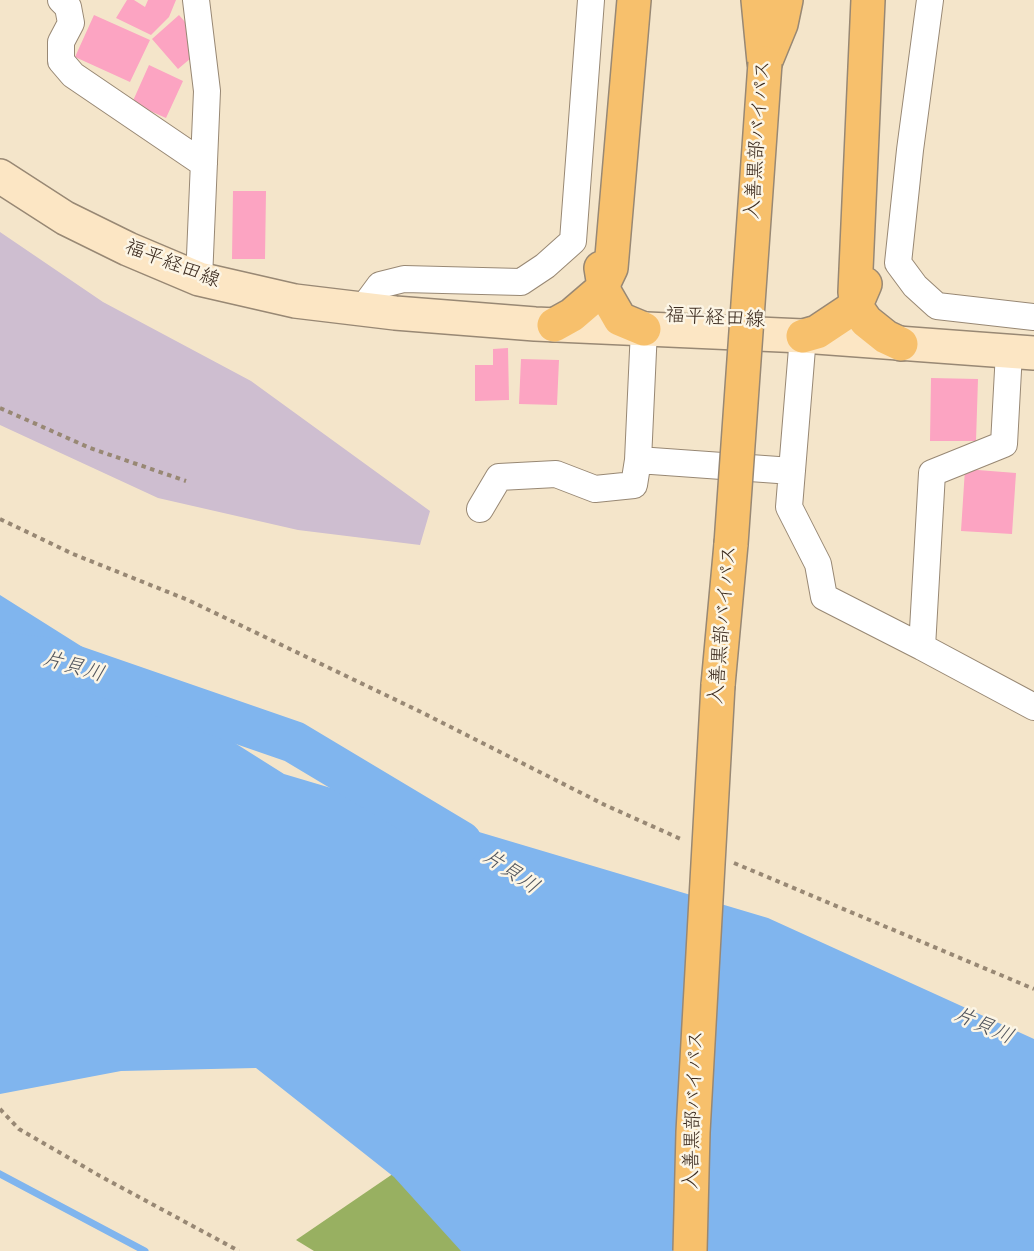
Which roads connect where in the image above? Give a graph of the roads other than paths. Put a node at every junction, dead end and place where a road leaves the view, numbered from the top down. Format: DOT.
graph roads {
  1 [pos="61,0"];
  2 [pos="196,0"];
  3 [pos="591,0"];
  4 [pos="623,0"];
  5 [pos="634,0"];
  6 [pos="758,0"];
  7 [pos="769,0"];
  8 [pos="786,0"];
  9 [pos="868,0"];
  10 [pos="879,0"];
  11 [pos="930,0"];
  12 [pos="765,63"];
  13 [pos="204,164"];
  14 [pos="0,176"];
  15 [pos="199,279"];
  16 [pos="860,283"];
  17 [pos="608,284"];
  18 [pos="363,308"];
  19 [pos="561,315"];
  20 [pos="1034,317"];
  21 [pos="646,322"];
  22 [pos="815,327"];
  23 [pos="891,334"];
  24 [pos="1026,349"];
  25 [pos="638,460"];
  26 [pos="792,471"];
  27 [pos="480,509"];
  28 [pos="922,647"];
  29 [pos="1034,707"];
  30 [pos="690,1251"];
  1 -- 13 [label="street"];
  2 -- 13 [label="street"];
  3 -- 18 [label="street"];
  4 -- 17 [label="highway"];
  5 -- 17 [label="highway"];
  6 -- 12 [label="highway"];
  7 -- 12 [label="highway, 入善黒部バイパス"];
  8 -- 12 [label="highway"];
  9 -- 16 [label="highway"];
  10 -- 16 [label="highway"];
  11 -- 20 [label="street"];
  12 -- 30 [label="highway, 入善黒部バイパス, bridge"];
  13 -- 15 [label="street"];
  14 -- 15 [label="main road, 福平経田線"];
  15 -- 18 [label="main road, 福平経田線"];
  16 -- 22 [label="highway"];
  16 -- 23 [label="highway"];
  17 -- 19 [label="main road, 福平経田線"];
  17 -- 21 [label="highway"];
  17 -- 21 [label="highway"];
  18 -- 19 [label="main road, 福平経田線"];
  19 -- 21 [label="main road, 福平経田線"];
  21 -- 22 [label="main road, 福平経田線"];
  21 -- 25 [label="street"];
  22 -- 23 [label="main road, 福平経田線"];
  22 -- 26 [label="street"];
  23 -- 24 [label="main road, 福平経田線"];
  24 -- 28 [label="street"];
  25 -- 26 [label="street"];
  25 -- 27 [label="street"];
  26 -- 28 [label="street"];
  28 -- 29 [label="street"];
}
